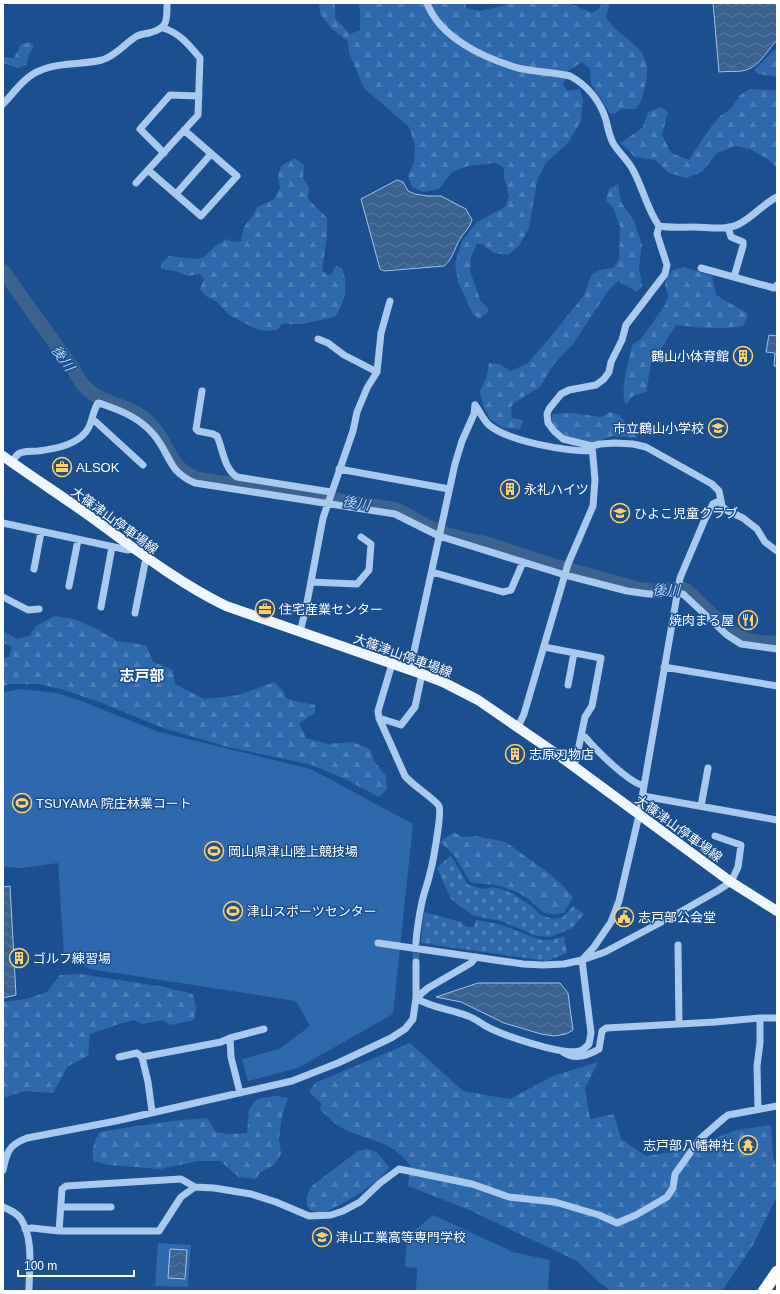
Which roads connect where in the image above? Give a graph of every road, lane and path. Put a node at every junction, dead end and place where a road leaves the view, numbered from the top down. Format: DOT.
graph roads {
  1 [pos="167,3"];
  2 [pos="427,3"];
  3 [pos="163,28"];
  4 [pos="199,96"];
  5 [pos="3,104"];
  6 [pos="184,130"];
  7 [pos="164,152"];
  8 [pos="211,154"];
  9 [pos="148,170"];
  10 [pos="136,183"];
  11 [pos="176,194"];
  12 [pos="777,197"];
  13 [pos="659,226"];
  14 [pos="728,227"];
  15 [pos="701,268"];
  16 [pos="734,278"];
  17 [pos="777,285"];
  18 [pos="390,301"];
  19 [pos="318,339"];
  20 [pos="377,372"];
  21 [pos="202,391"];
  22 [pos="92,420"];
  23 [pos="592,448"];
  24 [pos="3,456"];
  25 [pos="12,462"];
  26 [pos="143,465"];
  27 [pos="339,469"];
  28 [pos="449,488"];
  29 [pos="329,498"];
  30 [pos="721,500"];
  31 [pos="3,523"];
  32 [pos="440,531"];
  33 [pos="41,532"];
  34 [pos="361,538"];
  35 [pos="78,540"];
  36 [pos="112,547"];
  37 [pos="134,549"];
  38 [pos="777,552"];
  39 [pos="147,559"];
  40 [pos="523,562"];
  41 [pos="34,569"];
  42 [pos="566,570"];
  43 [pos="432,572"];
  44 [pos="312,582"];
  45 [pos="69,586"];
  46 [pos="677,589"];
  47 [pos="3,597"];
  48 [pos="101,607"];
  49 [pos="39,609"];
  50 [pos="135,613"];
  51 [pos="300,632"];
  52 [pos="544,647"];
  53 [pos="777,649"];
  54 [pos="574,653"];
  55 [pos="392,664"];
  56 [pos="664,667"];
  57 [pos="410,670"];
  58 [pos="422,674"];
  59 [pos="568,685"];
  60 [pos="777,686"];
  61 [pos="379,718"];
  62 [pos="518,728"];
  63 [pos="581,736"];
  64 [pos="573,766"];
  65 [pos="708,768"];
  66 [pos="644,786"];
  67 [pos="643,796"];
  68 [pos="701,806"];
  69 [pos="639,815"];
  70 [pos="777,820"];
  71 [pos="715,836"];
  72 [pos="731,882"];
  73 [pos="777,911"];
  74 [pos="416,942"];
  75 [pos="378,944"];
  76 [pos="678,945"];
  77 [pos="476,957"];
  78 [pos="582,960"];
  79 [pos="416,962"];
  80 [pos="416,998"];
  81 [pos="760,1018"];
  82 [pos="777,1018"];
  83 [pos="679,1024"];
  84 [pos="264,1029"];
  85 [pos="230,1038"];
  86 [pos="563,1052"];
  87 [pos="142,1056"];
  88 [pos="119,1057"];
  89 [pos="240,1093"];
  90 [pos="777,1106"];
  91 [pos="758,1109"];
  92 [pos="152,1112"];
  93 [pos="3,1170"];
  94 [pos="194,1187"];
  95 [pos="3,1206"];
  96 [pos="61,1207"];
  97 [pos="111,1207"];
  98 [pos="25,1229"];
  99 [pos="59,1231"];
  100 [pos="777,1272"];
  101 [pos="29,1291"];
  102 [pos="764,1291"];
  1 -- 3 [label="street"];
  2 -- 13 [label="street"];
  3 -- 4 [label="street"];
  3 -- 5 [label="street"];
  4 -- 6 [label="street"];
  4 -- 7 [label="street"];
  6 -- 7 [label="street"];
  6 -- 8 [label="street"];
  7 -- 9 [label="street"];
  8 -- 11 [label="street"];
  8 -- 11 [label="street"];
  9 -- 10 [label="street"];
  9 -- 11 [label="street"];
  12 -- 14 [label="street"];
  13 -- 14 [label="street"];
  13 -- 23 [label="street"];
  14 -- 16 [label="street"];
  15 -- 16 [label="street"];
  16 -- 17 [label="street"];
  18 -- 20 [label="street"];
  19 -- 20 [label="street"];
  20 -- 27 [label="street"];
  21 -- 29 [label="street"];
  22 -- 25 [label="street"];
  22 -- 26 [label="street"];
  22 -- 29 [label="street"];
  23 -- 28 [label="street"];
  23 -- 30 [label="street"];
  23 -- 42 [label="street"];
  24 -- 25 [label="main road, 大篠津山停車場線"];
  25 -- 37 [label="main road, 大篠津山停車場線"];
  27 -- 28 [label="street"];
  27 -- 29 [label="street"];
  28 -- 32 [label="street"];
  29 -- 32 [label="street"];
  29 -- 44 [label="street"];
  30 -- 38 [label="street"];
  30 -- 46 [label="street"];
  31 -- 33 [label="street"];
  32 -- 40 [label="street"];
  32 -- 43 [label="street"];
  33 -- 35 [label="street"];
  33 -- 41 [label="street"];
  34 -- 44 [label="street"];
  35 -- 36 [label="street"];
  35 -- 45 [label="street"];
  36 -- 37 [label="street"];
  36 -- 48 [label="street"];
  37 -- 39 [label="main road, 大篠津山停車場線"];
  39 -- 50 [label="street"];
  39 -- 51 [label="main road, 大篠津山停車場線"];
  40 -- 42 [label="street"];
  40 -- 43 [label="street"];
  42 -- 46 [label="street"];
  42 -- 52 [label="street"];
  43 -- 57 [label="street"];
  44 -- 51 [label="street"];
  46 -- 53 [label="street"];
  46 -- 56 [label="street"];
  47 -- 49 [label="street"];
  51 -- 55 [label="main road, 大篠津山停車場線"];
  52 -- 54 [label="street"];
  52 -- 62 [label="street"];
  54 -- 59 [label="street"];
  54 -- 63 [label="street"];
  55 -- 57 [label="main road, 大篠津山停車場線"];
  55 -- 61 [label="street"];
  56 -- 60 [label="street"];
  56 -- 66 [label="street"];
  57 -- 58 [label="main road, 大篠津山停車場線"];
  58 -- 61 [label="street"];
  58 -- 62 [label="main road, 大篠津山停車場線"];
  61 -- 74 [label="street"];
  62 -- 64 [label="main road, 大篠津山停車場線"];
  63 -- 64 [label="street"];
  63 -- 66 [label="street"];
  64 -- 69 [label="main road, 大篠津山停車場線"];
  65 -- 68 [label="street"];
  66 -- 67 [label="street"];
  67 -- 68 [label="street"];
  67 -- 69 [label="street"];
  68 -- 70 [label="street"];
  69 -- 72 [label="main road, 大篠津山停車場線"];
  69 -- 78 [label="street"];
  71 -- 72 [label="street"];
  72 -- 73 [label="main road, 大篠津山停車場線"];
  72 -- 78 [label="street"];
  75 -- 77 [label="street"];
  76 -- 83 [label="street"];
  77 -- 78 [label="street"];
  77 -- 80 [label="street"];
  78 -- 86 [label="street"];
  79 -- 80 [label="street"];
  80 -- 86 [label="street"];
  80 -- 89 [label="street"];
  81 -- 82 [label="street"];
  81 -- 83 [label="street"];
  81 -- 91 [label="street"];
  83 -- 86 [label="street"];
  84 -- 85 [label="street"];
  85 -- 87 [label="street"];
  85 -- 89 [label="street"];
  87 -- 88 [label="street"];
  87 -- 92 [label="street"];
  89 -- 92 [label="street"];
  90 -- 91 [label="street"];
  91 -- 94 [label="street"];
  92 -- 93 [label="street"];
  94 -- 96 [label="street"];
  94 -- 99 [label="street"];
  95 -- 98 [label="street"];
  96 -- 97 [label="street"];
  96 -- 99 [label="street"];
  98 -- 99 [label="street"];
  98 -- 101 [label="street"];
  100 -- 102 [label="highway"];
}
